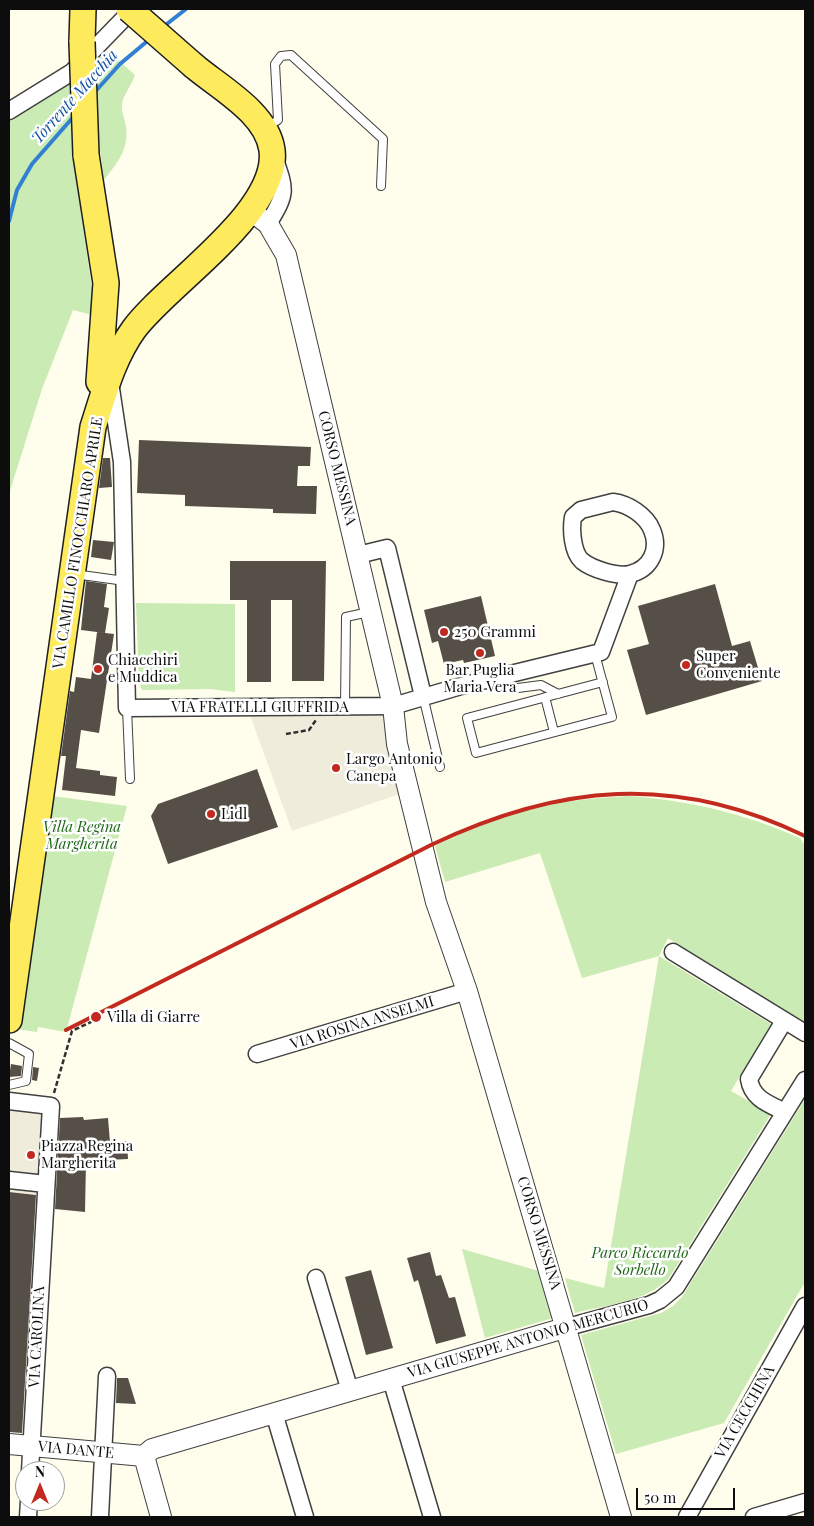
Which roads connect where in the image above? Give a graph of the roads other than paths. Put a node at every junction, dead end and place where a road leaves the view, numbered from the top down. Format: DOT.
graph roads {
  1 [pos="131,9"];
  2 [pos="84,19"];
  3 [pos="9,111"];
  4 [pos="268,140"];
  5 [pos="381,186"];
  6 [pos="258,216"];
  7 [pos="106,283"];
  8 [pos="134,329"];
  9 [pos="109,377"];
  10 [pos="93,427"];
  11 [pos="358,555"];
  12 [pos="72,574"];
  13 [pos="630,574"];
  14 [pos="126,581"];
  15 [pos="371,611"];
  16 [pos="595,654"];
  17 [pos="504,675"];
  18 [pos="603,682"];
  19 [pos="559,694"];
  20 [pos="423,696"];
  21 [pos="545,697"];
  22 [pos="345,706"];
  23 [pos="127,708"];
  24 [pos="393,711"];
  25 [pos="554,732"];
  26 [pos="440,767"];
  27 [pos="130,779"];
  28 [pos="673,952"];
  29 [pos="467,991"];
  30 [pos="9,1020"];
  31 [pos="784,1020"];
  32 [pos="805,1033"];
  33 [pos="9,1044"];
  34 [pos="257,1054"];
  35 [pos="805,1080"];
  36 [pos="9,1085"];
  37 [pos="9,1101"];
  38 [pos="785,1112"];
  39 [pos="9,1180"];
  40 [pos="46,1184"];
  41 [pos="316,1278"];
  42 [pos="805,1306"];
  43 [pos="568,1327"];
  44 [pos="107,1376"];
  45 [pos="391,1379"];
  46 [pos="350,1391"];
  47 [pos="274,1413"];
  48 [pos="9,1444"];
  49 [pos="32,1446"];
  50 [pos="103,1452"];
  51 [pos="144,1456"];
  52 [pos="31,1461"];
  53 [pos="805,1502"];
  54 [pos="100,1517"];
  55 [pos="162,1517"];
  56 [pos="305,1517"];
  57 [pos="432,1517"];
  58 [pos="621,1517"];
  59 [pos="687,1517"];
  60 [pos="754,1517"];
  1 -- 3 [label="street"];
  1 -- 4 [label="main road, bridge"];
  2 -- 7 [label="main road, bridge"];
  4 -- 5 [label="lane"];
  4 -- 6 [label="main road, VIA CAMILLO FINOCCHIARO APRILE"];
  6 -- 8 [label="main road, VIA CAMILLO FINOCCHIARO APRILE"];
  6 -- 11 [label="street, CORSO MESSINA"];
  7 -- 8 [label="main road"];
  7 -- 10 [label="main road"];
  8 -- 9 [label="main road, VIA CAMILLO FINOCCHIARO APRILE"];
  9 -- 10 [label="main road, VIA CAMILLO FINOCCHIARO APRILE"];
  9 -- 14 [label="street"];
  10 -- 12 [label="main road, VIA CAMILLO FINOCCHIARO APRILE"];
  11 -- 15 [label="street, CORSO MESSINA"];
  11 -- 20 [label="street"];
  12 -- 14 [label="lane"];
  12 -- 30 [label="main road, VIA CAMILLO FINOCCHIARO APRILE"];
  13 -- 13 [label="street"];
  13 -- 16 [label="street"];
  14 -- 23 [label="street"];
  15 -- 22 [label="lane"];
  15 -- 24 [label="street, CORSO MESSINA"];
  16 -- 17 [label="street, VIA FRATELLI GIUFFRIDA"];
  16 -- 18 [label="lane"];
  17 -- 19 [label="lane"];
  17 -- 20 [label="street, VIA FRATELLI GIUFFRIDA"];
  18 -- 19 [label="lane"];
  18 -- 25 [label="lane"];
  19 -- 21 [label="lane"];
  20 -- 24 [label="street, VIA FRATELLI GIUFFRIDA"];
  20 -- 26 [label="lane"];
  21 -- 25 [label="lane"];
  21 -- 25 [label="lane"];
  22 -- 23 [label="street, VIA FRATELLI GIUFFRIDA"];
  22 -- 24 [label="street, VIA FRATELLI GIUFFRIDA"];
  23 -- 27 [label="lane"];
  24 -- 29 [label="street, CORSO MESSINA"];
  28 -- 31 [label="street"];
  29 -- 34 [label="street, VIA ROSINA ANSELMI"];
  29 -- 43 [label="street, CORSO MESSINA"];
  31 -- 32 [label="street"];
  31 -- 38 [label="street"];
  33 -- 36 [label="lane"];
  35 -- 38 [label="street, VIA GIUSEPPE ANTONIO MERCURIO"];
  37 -- 40 [label="street, VIA CAROLINA"];
  38 -- 43 [label="street, VIA GIUSEPPE ANTONIO MERCURIO"];
  39 -- 40 [label="street"];
  40 -- 49 [label="street, VIA CAROLINA"];
  41 -- 46 [label="street"];
  42 -- 59 [label="street, VIA CECCHINA"];
  43 -- 45 [label="street, VIA GIUSEPPE ANTONIO MERCURIO"];
  43 -- 58 [label="street, CORSO MESSINA"];
  44 -- 50 [label="street"];
  45 -- 46 [label="street, VIA GIUSEPPE ANTONIO MERCURIO"];
  45 -- 57 [label="street"];
  46 -- 47 [label="street, VIA GIUSEPPE ANTONIO MERCURIO"];
  47 -- 51 [label="street, VIA GIUSEPPE ANTONIO MERCURIO"];
  47 -- 56 [label="street"];
  48 -- 49 [label="street, VIA DANTE"];
  49 -- 50 [label="street, VIA DANTE"];
  49 -- 52 [label="street, VIA CAROLINA"];
  50 -- 51 [label="street, VIA DANTE"];
  50 -- 54 [label="street"];
  51 -- 55 [label="street"];
  53 -- 60 [label="street"];
}
